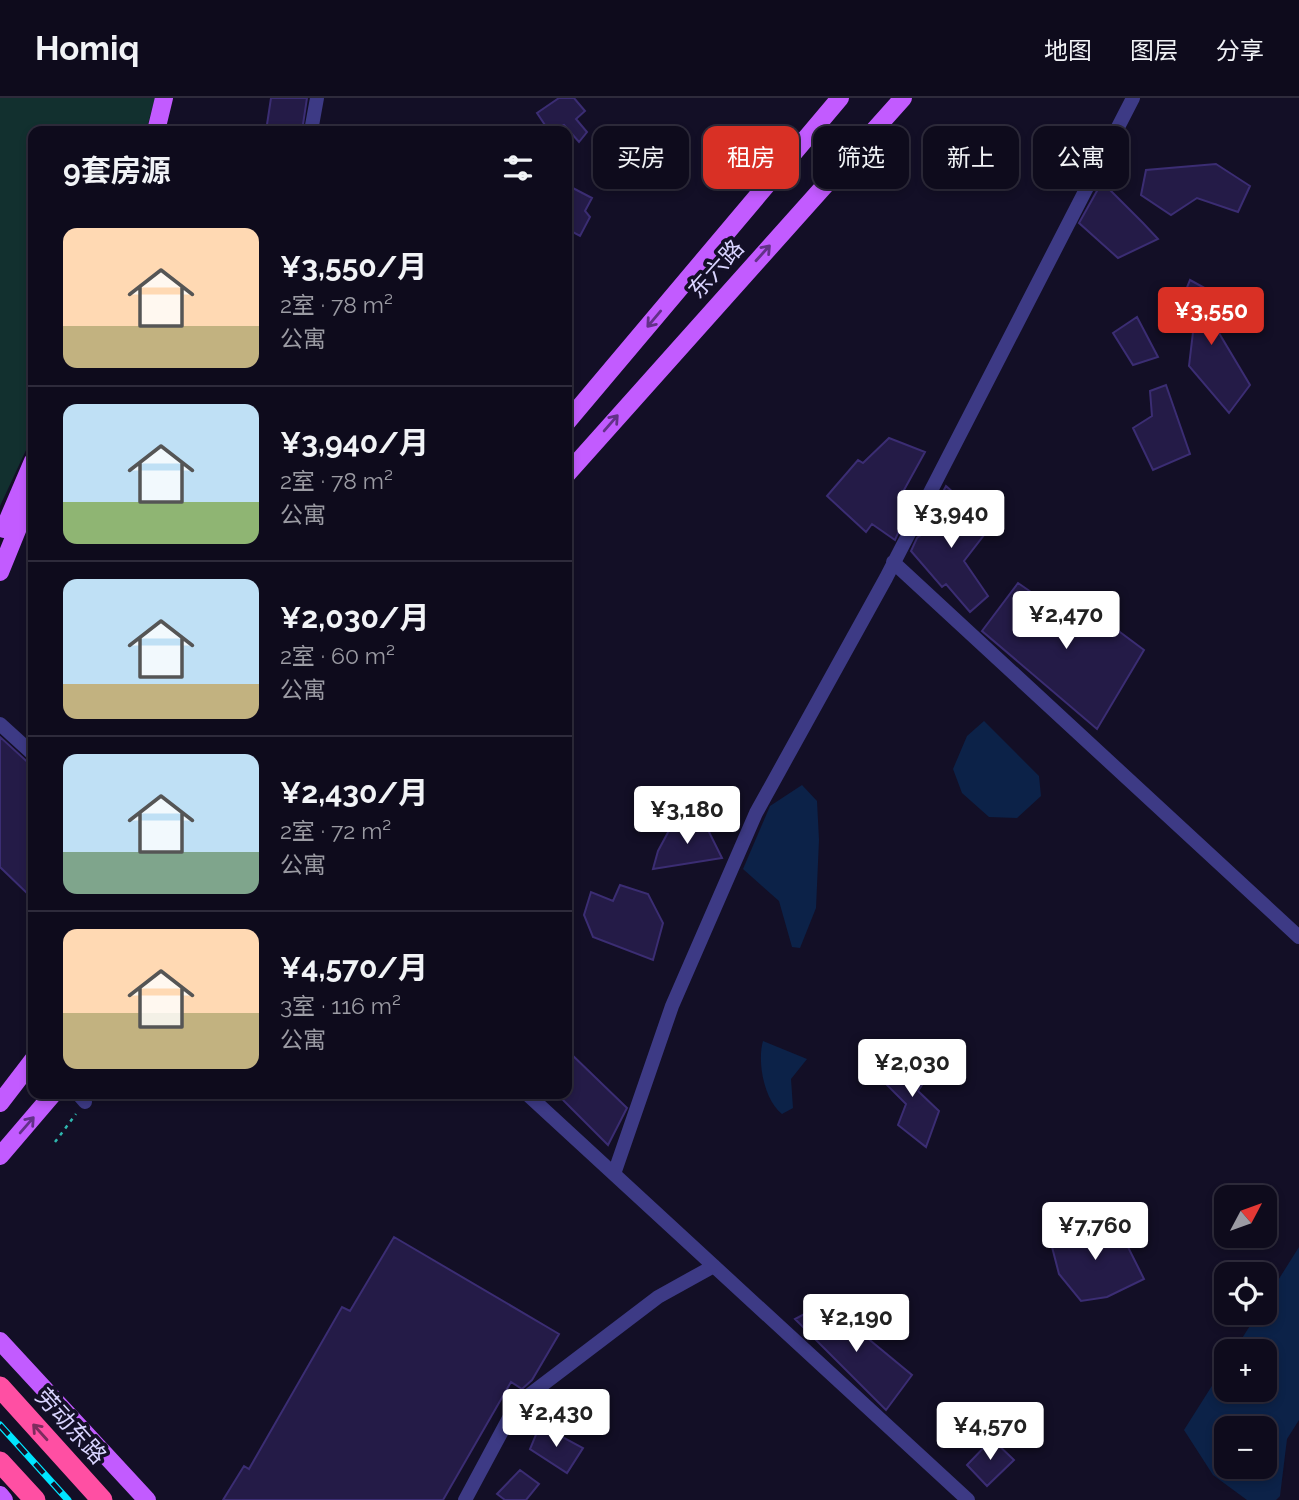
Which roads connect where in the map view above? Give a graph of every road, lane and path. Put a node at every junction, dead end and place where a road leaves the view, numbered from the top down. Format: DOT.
graph roads {
  1 [pos="164,98"];
  2 [pos="177,98"];
  3 [pos="317,98"];
  4 [pos="840,98"];
  5 [pos="903,98"];
  6 [pos="1132,98"];
  7 [pos="157,126"];
  8 [pos="170,126"];
  9 [pos="312,126"];
  10 [pos="572,416"];
  11 [pos="572,468"];
  12 [pos="28,473"];
  13 [pos="28,503"];
  14 [pos="0,539"];
  15 [pos="893,562"];
  16 [pos="0,572"];
  17 [pos="0,724"];
  18 [pos="28,749"];
  19 [pos="1299,937"];
  20 [pos="28,1067"];
  21 [pos="50,1099"];
  22 [pos="81,1099"];
  23 [pos="532,1099"];
  24 [pos="0,1103"];
  25 [pos="55,1142"];
  26 [pos="0,1156"];
  27 [pos="614,1174"];
  28 [pos="714,1266"];
  29 [pos="0,1341"];
  30 [pos="0,1387"];
  31 [pos="0,1462"];
  32 [pos="0,1496"];
  33 [pos="4,1500"];
  34 [pos="35,1500"];
  35 [pos="102,1500"];
  36 [pos="147,1500"];
  37 [pos="465,1500"];
  38 [pos="968,1500"];
  1 -- 7 [label="main road"];
  2 -- 8 [label="main road"];
  3 -- 9 [label="street"];
  4 -- 10 [label="main road, 东六路, one-way"];
  11 -- 5 [label="main road, 东六路, one-way"];
  6 -- 15 [label="street"];
  12 -- 14 [label="main road"];
  13 -- 16 [label="main road"];
  15 -- 19 [label="street"];
  15 -- 27 [label="street"];
  17 -- 18 [label="street"];
  20 -- 24 [label="main road"];
  26 -- 21 [label="main road, one-way"];
  22 -- 25 [label="path"];
  23 -- 27 [label="street"];
  27 -- 28 [label="street"];
  28 -- 37 [label="street"];
  28 -- 38 [label="street"];
  29 -- 36 [label="main road"];
  35 -- 30 [label="highway, 劳动东路, one-way"];
  31 -- 34 [label="highway"];
  32 -- 33 [label="main road"];
}
